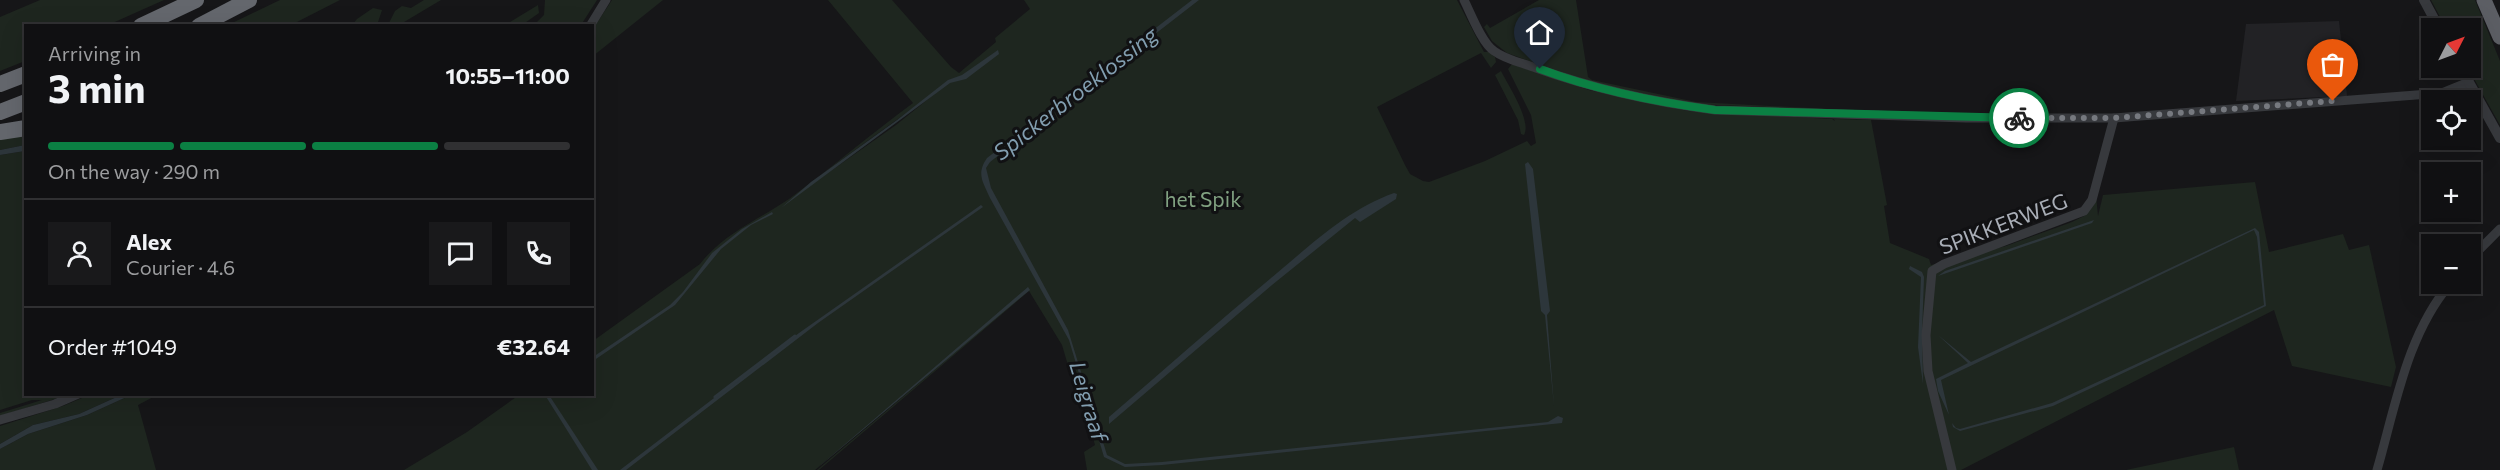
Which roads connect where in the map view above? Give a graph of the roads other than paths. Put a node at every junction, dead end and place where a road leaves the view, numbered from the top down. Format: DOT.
graph roads {
  1 [pos="196,0"];
  2 [pos="249,0"];
  3 [pos="606,0"];
  4 [pos="1464,0"];
  5 [pos="2424,0"];
  6 [pos="2484,0"];
  7 [pos="2434,18"];
  8 [pos="145,24"];
  9 [pos="203,24"];
  10 [pos="591,24"];
  11 [pos="2500,37"];
  12 [pos="24,75"];
  13 [pos="2467,78"];
  14 [pos="2469,82"];
  15 [pos="0,84"];
  16 [pos="24,103"];
  17 [pos="0,112"];
  18 [pos="2114,118"];
  19 [pos="24,128"];
  20 [pos="0,132"];
  21 [pos="2500,138"];
  22 [pos="2500,229"];
  23 [pos="2481,248"];
  24 [pos="2443,294"];
  25 [pos="73,396"];
  26 [pos="0,420"];
  27 [pos="1952,470"];
  28 [pos="2378,470"];
  1 -- 8 [label="highway"];
  2 -- 9 [label="highway"];
  3 -- 10 [label="street"];
  4 -- 18 [label="street"];
  5 -- 7 [label="street"];
  6 -- 11 [label="highway"];
  12 -- 15 [label="highway"];
  13 -- 14 [label="street"];
  14 -- 18 [label="street"];
  14 -- 21 [label="street"];
  16 -- 17 [label="highway"];
  18 -- 27 [label="street, SPIKKERWEG"];
  19 -- 20 [label="highway"];
  22 -- 23 [label="street"];
  24 -- 28 [label="street"];
  25 -- 26 [label="street"];
}
